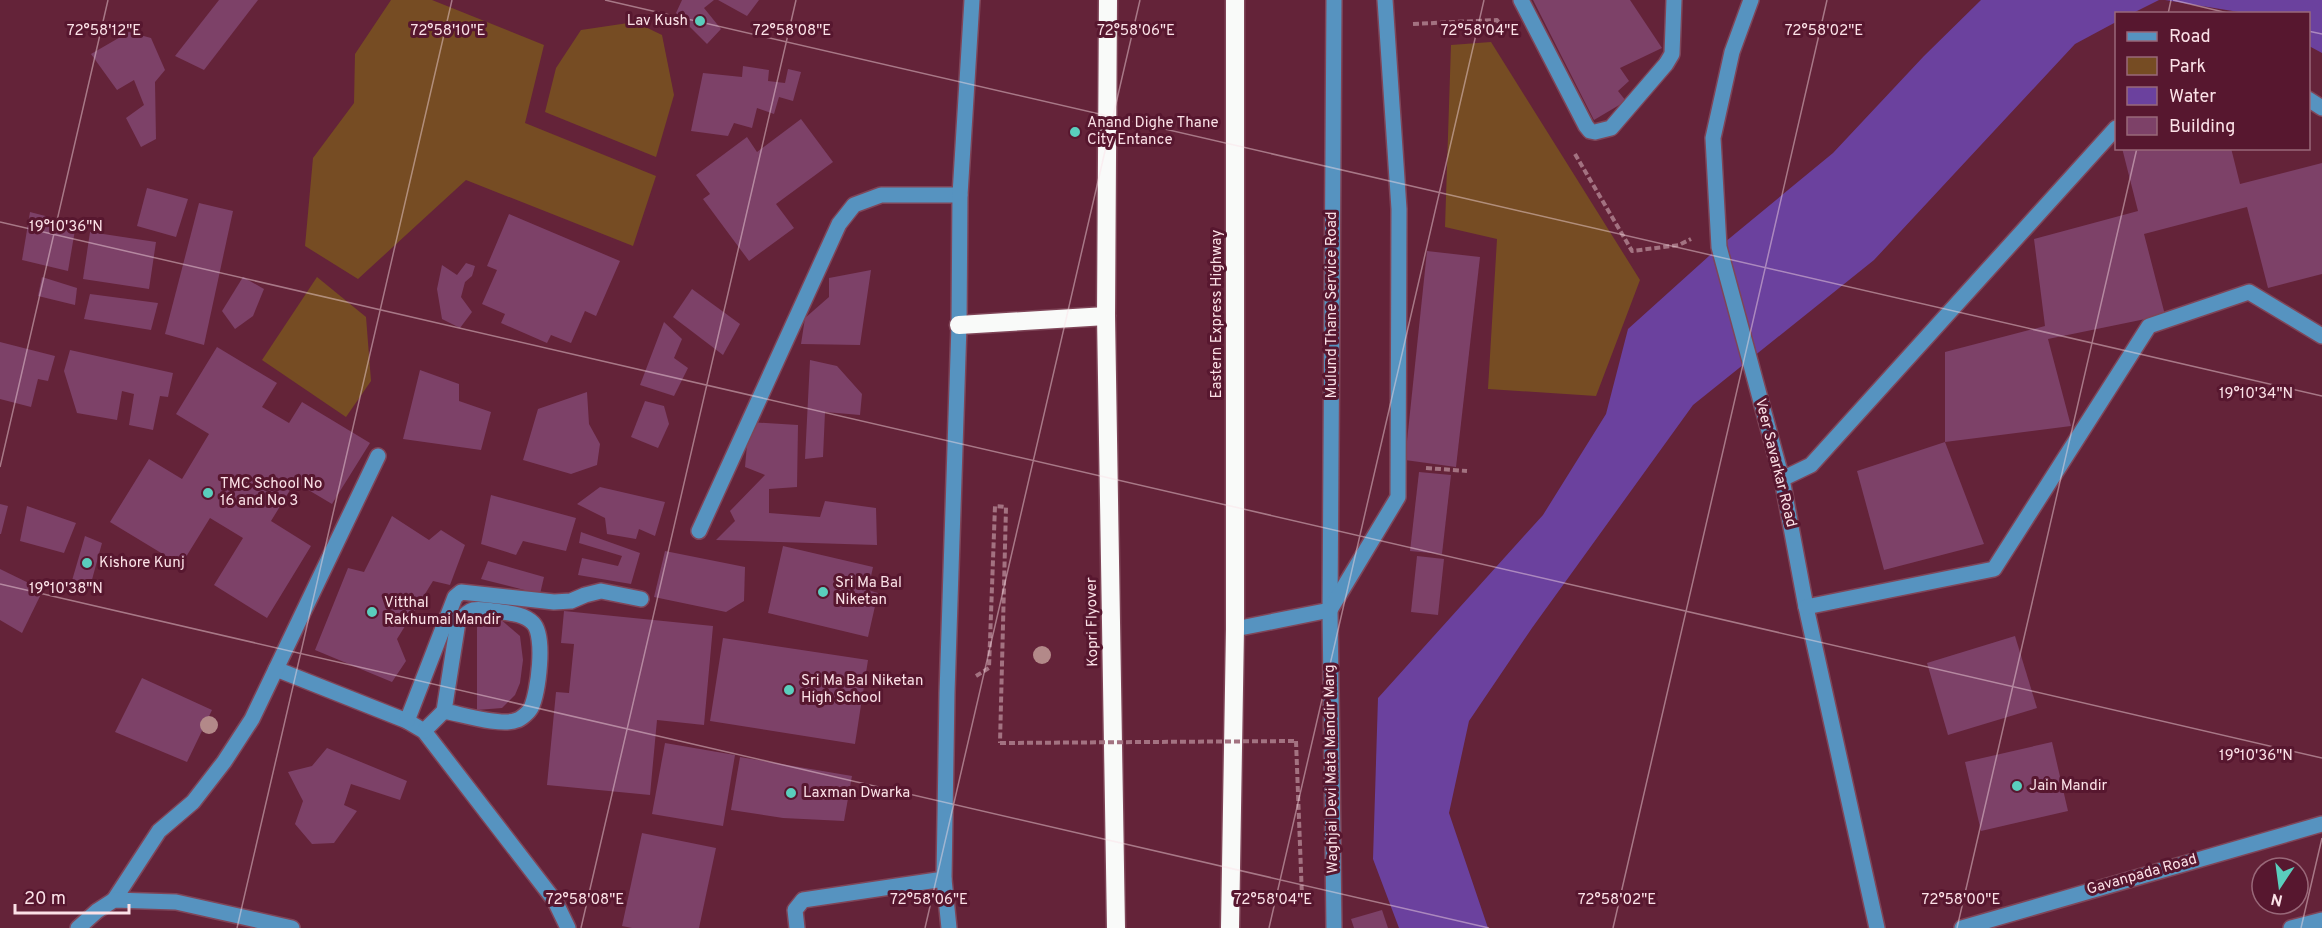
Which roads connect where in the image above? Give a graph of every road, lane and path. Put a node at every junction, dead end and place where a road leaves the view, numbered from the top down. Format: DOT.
graph roads {
  1 [pos="972,0"];
  2 [pos="1108,0"];
  3 [pos="1235,0"];
  4 [pos="1334,0"];
  5 [pos="1385,0"];
  6 [pos="1521,0"];
  7 [pos="1674,0"];
  8 [pos="1750,0"];
  9 [pos="2115,129"];
  10 [pos="960,195"];
  11 [pos="1106,316"];
  12 [pos="959,325"];
  13 [pos="2322,336"];
  14 [pos="378,456"];
  15 [pos="1398,466"];
  16 [pos="1467,471"];
  17 [pos="1782,479"];
  18 [pos="699,531"];
  19 [pos="640,599"];
  20 [pos="1806,607"];
  21 [pos="1330,610"];
  22 [pos="1235,629"];
  23 [pos="989,668"];
  24 [pos="276,669"];
  25 [pos="444,711"];
  26 [pos="407,721"];
  27 [pos="424,731"];
  28 [pos="2321,829"];
  29 [pos="944,879"];
  30 [pos="1302,897"];
  31 [pos="114,900"];
  32 [pos="2322,920"];
  33 [pos="2003,922"];
  34 [pos="78,928"];
  35 [pos="291,928"];
  36 [pos="568,928"];
  37 [pos="797,928"];
  38 [pos="949,928"];
  39 [pos="1116,928"];
  40 [pos="1230,928"];
  41 [pos="1334,928"];
  42 [pos="1877,928"];
  43 [pos="1962,928"];
  44 [pos="2291,928"];
  1 -- 10 [label="street"];
  2 -- 11 [label="highway"];
  3 -- 22 [label="highway, Eastern Express Highway"];
  4 -- 21 [label="street, Mulund Thane Service Road"];
  5 -- 15 [label="street"];
  6 -- 7 [label="street"];
  8 -- 17 [label="street, Veer Savarkar Road"];
  9 -- 17 [label="street"];
  10 -- 12 [label="street"];
  10 -- 18 [label="street"];
  11 -- 12 [label="highway"];
  11 -- 39 [label="highway, Kopri Flyover"];
  12 -- 29 [label="street"];
  13 -- 20 [label="street"];
  14 -- 24 [label="street"];
  15 -- 16 [label="path"];
  15 -- 21 [label="street"];
  17 -- 20 [label="street, Veer Savarkar Road"];
  19 -- 26 [label="street"];
  20 -- 42 [label="street, Veer Savarkar Road"];
  21 -- 22 [label="street"];
  21 -- 41 [label="street, Waghjai Devi Mata Mandir Marg"];
  22 -- 40 [label="highway"];
  23 -- 30 [label="path, bridge"];
  24 -- 26 [label="street"];
  24 -- 31 [label="street"];
  25 -- 25 [label="street"];
  25 -- 27 [label="street"];
  26 -- 27 [label="street"];
  27 -- 36 [label="street"];
  28 -- 33 [label="street, Gavanpada Road"];
  29 -- 37 [label="street"];
  29 -- 38 [label="street"];
  31 -- 34 [label="street"];
  31 -- 35 [label="street"];
  32 -- 44 [label="street"];
  33 -- 43 [label="street, Gavanpada Road"];
}
